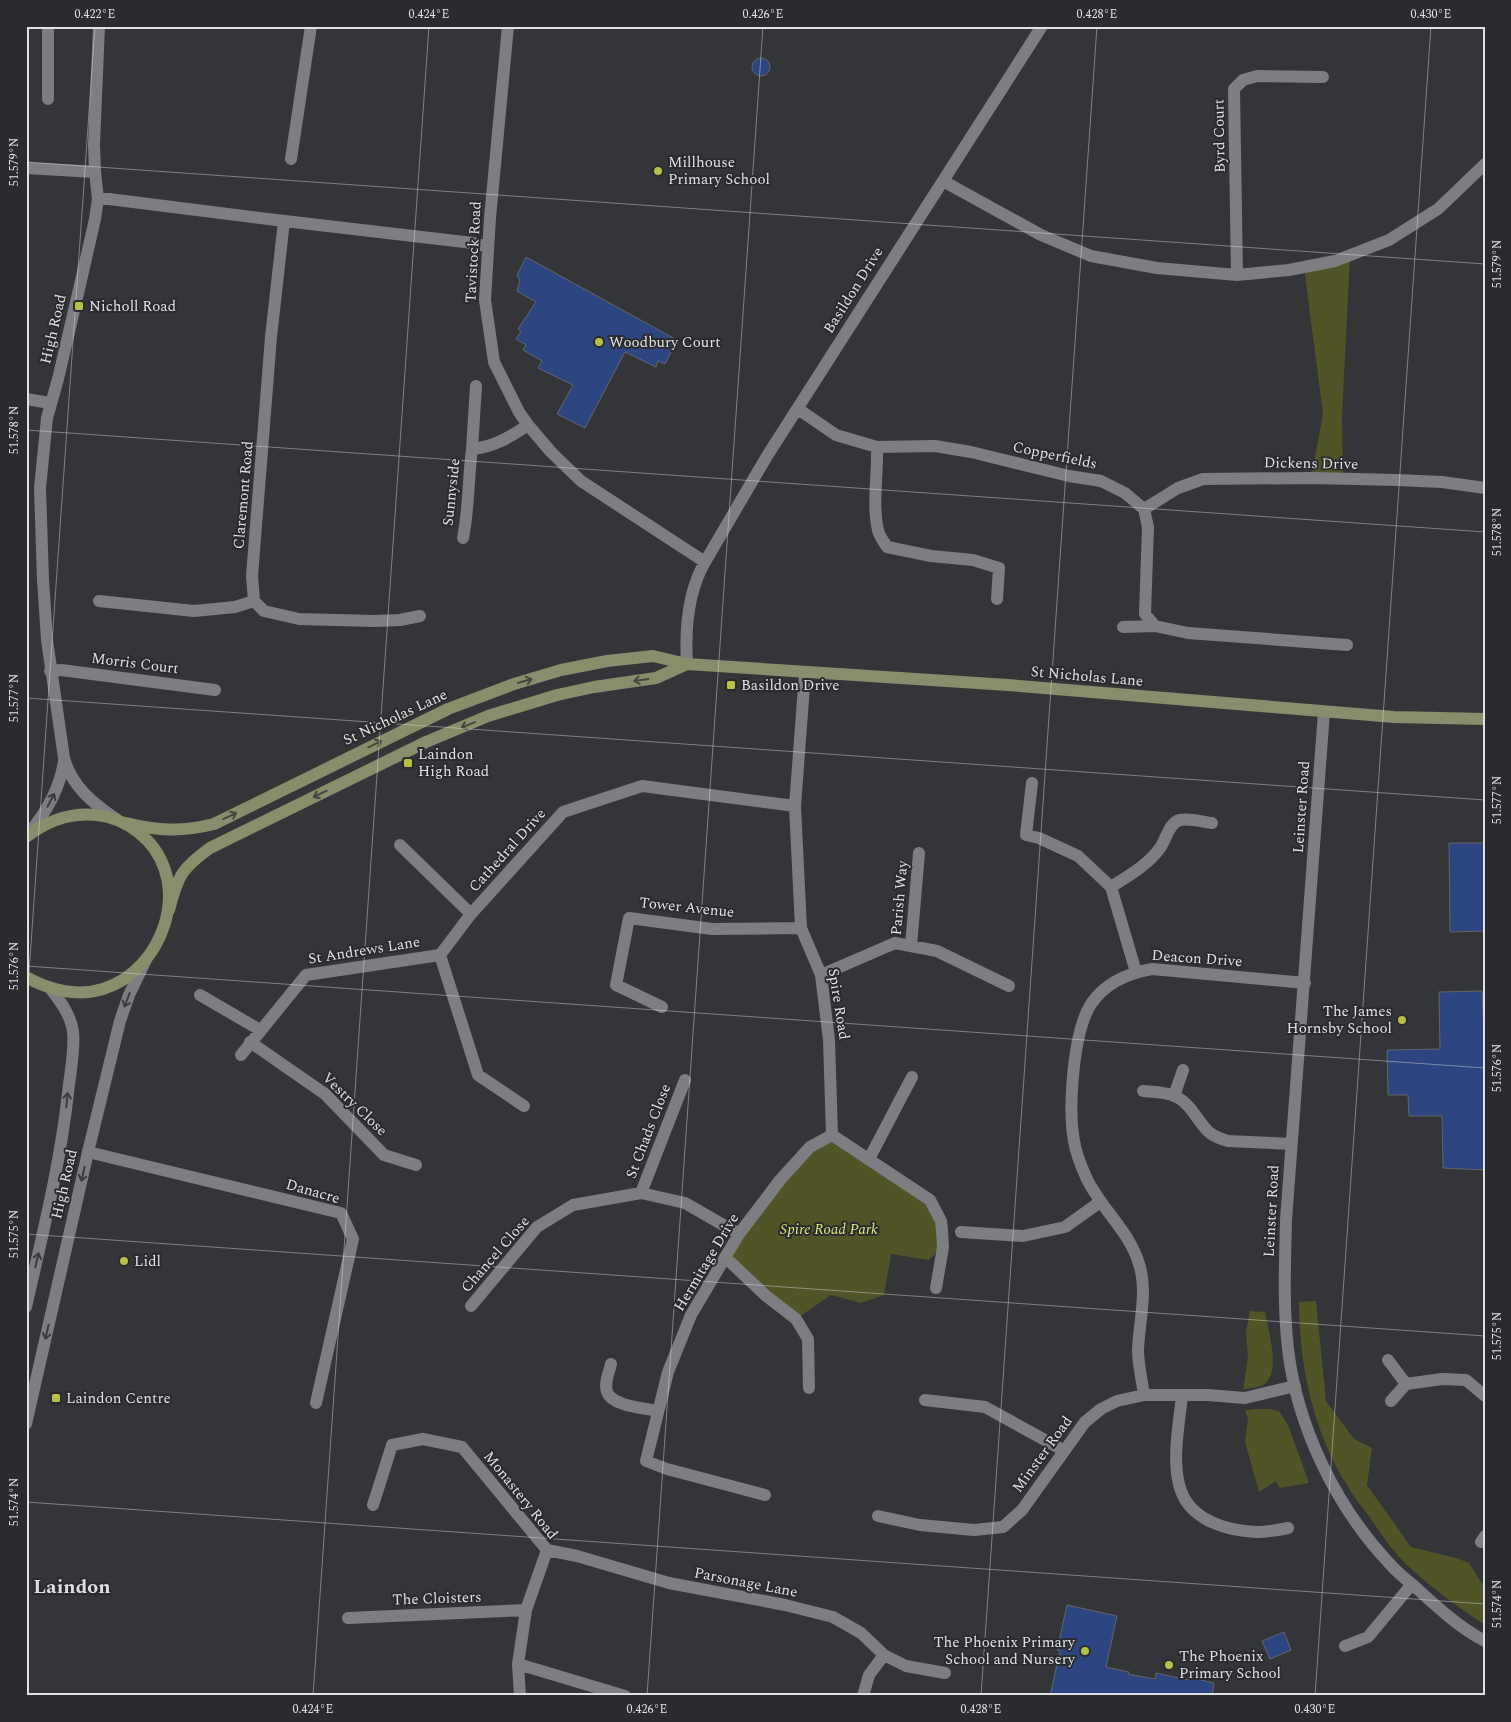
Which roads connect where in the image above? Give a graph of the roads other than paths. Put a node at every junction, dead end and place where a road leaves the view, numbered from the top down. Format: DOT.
graph roads {
  1 [pos="48,26"];
  2 [pos="99,26"];
  3 [pos="311,26"];
  4 [pos="508,26"];
  5 [pos="1042,26"];
  6 [pos="1323,77"];
  7 [pos="48,99"];
  8 [pos="291,159"];
  9 [pos="1485,164"];
  10 [pos="26,168"];
  11 [pos="95,172"];
  12 [pos="943,181"];
  13 [pos="98,199"];
  14 [pos="284,221"];
  15 [pos="488,247"];
  16 [pos="1238,275"];
  17 [pos="476,386"];
  18 [pos="26,399"];
  19 [pos="50,403"];
  20 [pos="798,409"];
  21 [pos="528,425"];
  22 [pos="877,447"];
  23 [pos="472,449"];
  24 [pos="1485,488"];
  25 [pos="1144,509"];
  26 [pos="463,538"];
  27 [pos="705,562"];
  28 [pos="997,599"];
  29 [pos="98,601"];
  30 [pos="254,601"];
  31 [pos="420,616"];
  32 [pos="1155,626"];
  33 [pos="1123,627"];
  34 [pos="1347,645"];
  35 [pos="687,664"];
  36 [pos="50,671"];
  37 [pos="805,673"];
  38 [pos="215,690"];
  39 [pos="1324,712"];
  40 [pos="1485,719"];
  41 [pos="64,758"];
  42 [pos="1032,783"];
  43 [pos="795,806"];
  44 [pos="121,822"];
  45 [pos="1212,823"];
  46 [pos="26,836"];
  47 [pos="400,845"];
  48 [pos="919,853"];
  49 [pos="1111,887"];
  50 [pos="169,910"];
  51 [pos="471,914"];
  52 [pos="801,928"];
  53 [pos="911,946"];
  54 [pos="440,954"];
  55 [pos="148,956"];
  56 [pos="1136,972"];
  57 [pos="821,975"];
  58 [pos="26,978"];
  59 [pos="1305,982"];
  60 [pos="1009,986"];
  61 [pos="45,987"];
  62 [pos="200,995"];
  63 [pos="662,1007"];
  64 [pos="260,1030"];
  65 [pos="250,1042"];
  66 [pos="241,1055"];
  67 [pos="1182,1070"];
  68 [pos="912,1077"];
  69 [pos="685,1080"];
  70 [pos="1143,1091"];
  71 [pos="1174,1096"];
  72 [pos="524,1106"];
  73 [pos="832,1135"];
  74 [pos="1291,1144"];
  75 [pos="88,1152"];
  76 [pos="869,1159"];
  77 [pos="416,1165"];
  78 [pos="641,1193"];
  79 [pos="1100,1202"];
  80 [pos="961,1232"];
  81 [pos="739,1234"];
  82 [pos="725,1257"];
  83 [pos="936,1288"];
  84 [pos="471,1306"];
  85 [pos="26,1307"];
  86 [pos="1388,1360"];
  87 [pos="611,1364"];
  88 [pos="1406,1384"];
  89 [pos="1295,1386"];
  90 [pos="809,1388"];
  91 [pos="1144,1395"];
  92 [pos="1182,1396"];
  93 [pos="1485,1396"];
  94 [pos="925,1400"];
  95 [pos="1391,1400"];
  96 [pos="316,1403"];
  97 [pos="657,1411"];
  98 [pos="26,1424"];
  99 [pos="1063,1450"];
  100 [pos="765,1495"];
  101 [pos="373,1505"];
  102 [pos="878,1516"];
  103 [pos="1288,1528"];
  104 [pos="547,1550"];
  105 [pos="1412,1584"];
  106 [pos="526,1610"];
  107 [pos="348,1618"];
  108 [pos="1485,1640"];
  109 [pos="1345,1646"];
  110 [pos="884,1655"];
  111 [pos="518,1664"];
  112 [pos="944,1673"];
  113 [pos="520,1696"];
  114 [pos="625,1696"];
  115 [pos="863,1696"];
  1 -- 7 [label="street"];
  2 -- 11 [label="street, High Road"];
  3 -- 8 [label="street"];
  4 -- 15 [label="street, Tavistock Road"];
  5 -- 12 [label="street, Basildon Drive"];
  6 -- 16 [label="street, Byrd Court"];
  9 -- 16 [label="street"];
  10 -- 11 [label="street"];
  11 -- 13 [label="street, High Road"];
  12 -- 16 [label="street"];
  12 -- 20 [label="street, Basildon Drive"];
  13 -- 14 [label="street"];
  13 -- 19 [label="street, High Road"];
  14 -- 15 [label="street"];
  14 -- 30 [label="street, Claremont Road"];
  15 -- 21 [label="street, Tavistock Road"];
  17 -- 23 [label="street, Sunnyside"];
  18 -- 19 [label="street"];
  19 -- 36 [label="street, High Road"];
  20 -- 22 [label="street, Copperfields"];
  20 -- 27 [label="street, Basildon Drive"];
  21 -- 23 [label="street, Sunnyside"];
  21 -- 27 [label="street, Tavistock Road"];
  22 -- 25 [label="street, Copperfields"];
  22 -- 28 [label="street"];
  23 -- 26 [label="street, Sunnyside"];
  24 -- 25 [label="street, Dickens Drive"];
  25 -- 32 [label="street"];
  27 -- 35 [label="street, Basildon Drive"];
  29 -- 30 [label="street"];
  30 -- 31 [label="street"];
  32 -- 33 [label="street"];
  32 -- 34 [label="street"];
  35 -- 37 [label="main road, St Nicholas Lane"];
  44 -- 35 [label="main road, St Nicholas Lane, one-way"];
  35 -- 50 [label="main road, St Nicholas Lane, one-way"];
  36 -- 38 [label="street, Morris Court"];
  36 -- 41 [label="street, High Road"];
  37 -- 39 [label="main road, St Nicholas Lane"];
  37 -- 43 [label="street, Spire Road"];
  39 -- 40 [label="main road, St Nicholas Lane"];
  39 -- 59 [label="street, Leinster Road"];
  41 -- 44 [label="street, High Road"];
  46 -- 41 [label="street, High Road, one-way"];
  42 -- 49 [label="street"];
  43 -- 51 [label="street, Cathedral Drive"];
  43 -- 52 [label="street, Spire Road"];
  44 -- 46 [label="main road, St Nicholas Lane"];
  44 -- 50 [label="main road"];
  45 -- 49 [label="street"];
  47 -- 51 [label="street"];
  48 -- 53 [label="street, Parish Way"];
  49 -- 56 [label="street"];
  50 -- 55 [label="main road, St Nicholas Lane"];
  51 -- 54 [label="street, Cathedral Drive"];
  52 -- 57 [label="street, Spire Road"];
  52 -- 63 [label="street, Tower Avenue"];
  53 -- 57 [label="street, Parish Way"];
  53 -- 60 [label="street, Parish Way"];
  54 -- 64 [label="street, St Andrews Lane"];
  54 -- 72 [label="street"];
  55 -- 61 [label="main road, St Nicholas Lane"];
  55 -- 75 [label="street, High Road, one-way"];
  56 -- 59 [label="street, Deacon Drive"];
  56 -- 79 [label="street, Deacon Drive"];
  57 -- 73 [label="street, Spire Road"];
  58 -- 61 [label="main road, St Nicholas Lane"];
  59 -- 74 [label="street, Leinster Road"];
  85 -- 61 [label="street, High Road, one-way"];
  62 -- 64 [label="street"];
  64 -- 65 [label="street, St Andrews Lane"];
  65 -- 66 [label="street, St Andrews Lane"];
  65 -- 77 [label="street, Vestry Close"];
  67 -- 71 [label="street"];
  68 -- 76 [label="street"];
  69 -- 78 [label="street, St Chads Close"];
  70 -- 71 [label="street"];
  71 -- 74 [label="street"];
  73 -- 76 [label="street"];
  73 -- 81 [label="street, Hermitage Drive"];
  74 -- 89 [label="street, Leinster Road"];
  75 -- 96 [label="street, Danacre"];
  75 -- 98 [label="street, High Road, one-way"];
  76 -- 83 [label="street"];
  78 -- 81 [label="street, Chancel Close"];
  78 -- 84 [label="street, Chancel Close"];
  79 -- 80 [label="street"];
  79 -- 91 [label="street, Deacon Drive"];
  81 -- 82 [label="street, Hermitage Drive"];
  82 -- 90 [label="street"];
  82 -- 97 [label="street, Hermitage Drive"];
  86 -- 88 [label="street"];
  87 -- 97 [label="street"];
  88 -- 93 [label="street"];
  88 -- 95 [label="street"];
  89 -- 92 [label="street, Minster Road"];
  89 -- 105 [label="street, Leinster Road"];
  91 -- 92 [label="street, Minster Road"];
  91 -- 99 [label="street, Minster Road"];
  92 -- 103 [label="street"];
  94 -- 99 [label="street"];
  97 -- 100 [label="street, Hermitage Drive"];
  99 -- 102 [label="street, Minster Road"];
  101 -- 104 [label="street, Monastery Road"];
  104 -- 106 [label="street, Monastery Road"];
  104 -- 110 [label="street, Parsonage Lane"];
  105 -- 108 [label="street, Leinster Road"];
  105 -- 109 [label="street"];
  106 -- 107 [label="street, The Cloisters"];
  106 -- 111 [label="street, Monastery Road"];
  110 -- 112 [label="street, Parsonage Lane"];
  110 -- 115 [label="street"];
  111 -- 113 [label="street, Monastery Road"];
  111 -- 114 [label="street"];
}
